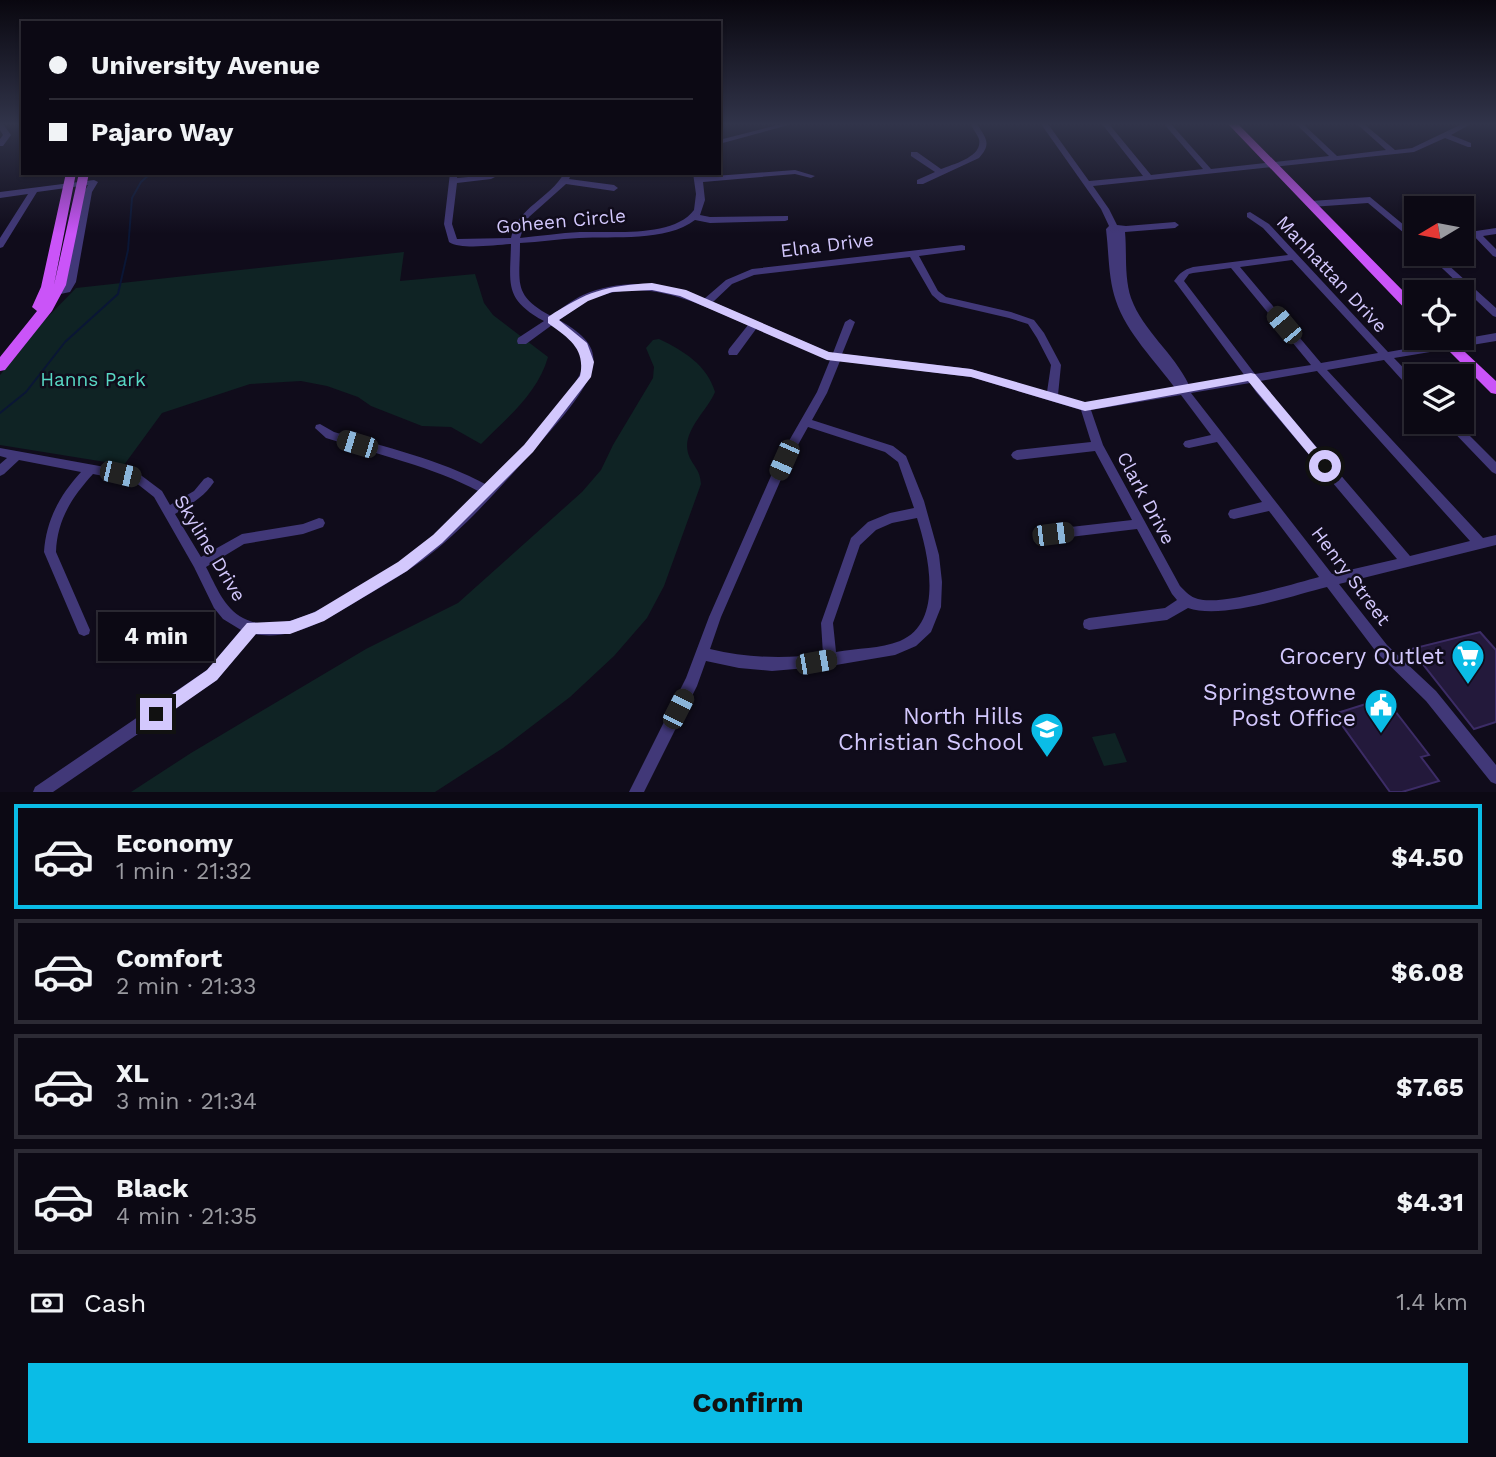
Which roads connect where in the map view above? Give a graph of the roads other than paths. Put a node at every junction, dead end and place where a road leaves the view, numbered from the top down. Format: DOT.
graph roads {
  1 [pos="924,161"];
  2 [pos="965,161"];
  3 [pos="1070,161"];
  4 [pos="1135,161"];
  5 [pos="1200,161"];
  6 [pos="1270,161"];
  7 [pos="1304,161"];
  8 [pos="1273,164"];
  9 [pos="1209,171"];
  10 [pos="940,172"];
  11 [pos="811,176"];
  12 [pos="453,177"];
  13 [pos="491,177"];
  14 [pos="567,177"];
  15 [pos="697,177"];
  16 [pos="1148,177"];
  17 [pos="76,179"];
  18 [pos="920,183"];
  19 [pos="1086,184"];
  20 [pos="614,188"];
  21 [pos="33,192"];
  22 [pos="0,195"];
  23 [pos="1311,204"];
  24 [pos="1250,215"];
  25 [pos="694,217"];
  26 [pos="786,218"];
  27 [pos="1175,225"];
  28 [pos="1114,227"];
  29 [pos="1404,230"];
  30 [pos="1496,231"];
  31 [pos="516,241"];
  32 [pos="0,246"];
  33 [pos="962,248"];
  34 [pos="914,254"];
  35 [pos="1496,254"];
  36 [pos="1294,257"];
  37 [pos="1233,264"];
  38 [pos="1444,266"];
  39 [pos="51,293"];
  40 [pos="1404,300"];
  41 [pos="706,303"];
  42 [pos="1496,314"];
  43 [pos="551,320"];
  44 [pos="850,322"];
  45 [pos="754,324"];
  46 [pos="1496,337"];
  47 [pos="1474,339"];
  48 [pos="522,341"];
  49 [pos="1404,349"];
  50 [pos="1455,350"];
  51 [pos="733,352"];
  52 [pos="0,354"];
  53 [pos="1382,354"];
  54 [pos="836,358"];
  55 [pos="0,366"];
  56 [pos="1318,366"];
  57 [pos="1404,376"];
  58 [pos="1251,377"];
  59 [pos="1496,389"];
  60 [pos="1185,390"];
  61 [pos="1052,397"];
  62 [pos="1085,407"];
  63 [pos="806,422"];
  64 [pos="320,428"];
  65 [pos="1461,434"];
  66 [pos="1220,436"];
  67 [pos="1189,444"];
  68 [pos="1098,446"];
  69 [pos="0,452"];
  70 [pos="17,455"];
  71 [pos="1017,455"];
  72 [pos="92,468"];
  73 [pos="1496,469"];
  74 [pos="0,471"];
  75 [pos="208,482"];
  76 [pos="487,490"];
  77 [pos="1272,505"];
  78 [pos="168,512"];
  79 [pos="920,512"];
  80 [pos="1234,514"];
  81 [pos="319,523"];
  82 [pos="1139,524"];
  83 [pos="1053,534"];
  84 [pos="1496,540"];
  85 [pos="1480,543"];
  86 [pos="1407,561"];
  87 [pos="200,565"];
  88 [pos="1329,580"];
  89 [pos="1186,602"];
  90 [pos="1089,624"];
  91 [pos="252,627"];
  92 [pos="84,630"];
  93 [pos="702,654"];
  94 [pos="830,660"];
  95 [pos="1496,776"];
  96 [pos="40,792"];
  97 [pos="636,792"];
  1 -- 10 [label="street"];
  2 -- 10 [label="street"];
  3 -- 19 [label="street"];
  4 -- 16 [label="street"];
  5 -- 9 [label="street"];
  6 -- 8 [label="main road"];
  7 -- 8 [label="street"];
  8 -- 9 [label="street"];
  8 -- 23 [label="main road"];
  9 -- 16 [label="street"];
  10 -- 18 [label="street"];
  11 -- 15 [label="street"];
  12 -- 13 [label="street"];
  12 -- 31 [label="street, Goheen Circle"];
  14 -- 20 [label="street"];
  14 -- 31 [label="street"];
  15 -- 25 [label="street"];
  16 -- 19 [label="street"];
  17 -- 21 [label="street"];
  17 -- 39 [label="main road"];
  19 -- 28 [label="street"];
  21 -- 22 [label="street"];
  21 -- 32 [label="street"];
  23 -- 29 [label="street"];
  23 -- 40 [label="main road"];
  24 -- 36 [label="street, Manhattan Drive"];
  25 -- 26 [label="street"];
  25 -- 31 [label="street, Goheen Circle"];
  27 -- 28 [label="street"];
  28 -- 60 [label="street, Henry Street"];
  30 -- 35 [label="street"];
  31 -- 43 [label="street"];
  33 -- 34 [label="street, Elna Drive"];
  34 -- 41 [label="street, Elna Drive"];
  34 -- 61 [label="street"];
  36 -- 37 [label="street"];
  36 -- 53 [label="street, Manhattan Drive"];
  37 -- 56 [label="street"];
  37 -- 58 [label="street"];
  38 -- 42 [label="street"];
  39 -- 52 [label="main road"];
  39 -- 55 [label="main road"];
  41 -- 43 [label="street"];
  41 -- 45 [label="street"];
  43 -- 48 [label="street"];
  43 -- 76 [label="street"];
  44 -- 54 [label="street"];
  45 -- 51 [label="street"];
  45 -- 54 [label="street"];
  46 -- 47 [label="street"];
  49 -- 53 [label="street"];
  50 -- 59 [label="main road"];
  53 -- 56 [label="street"];
  53 -- 57 [label="street, Manhattan Drive"];
  54 -- 61 [label="street"];
  54 -- 63 [label="street"];
  56 -- 58 [label="street"];
  56 -- 85 [label="street"];
  58 -- 60 [label="street"];
  58 -- 86 [label="street"];
  60 -- 62 [label="street"];
  60 -- 66 [label="street, Henry Street"];
  61 -- 62 [label="street"];
  62 -- 68 [label="street, Clark Drive"];
  63 -- 79 [label="street"];
  63 -- 93 [label="street"];
  64 -- 76 [label="street"];
  65 -- 73 [label="street"];
  66 -- 67 [label="street"];
  66 -- 77 [label="street, Henry Street"];
  68 -- 71 [label="street"];
  68 -- 82 [label="street, Clark Drive"];
  69 -- 70 [label="street, Skyline Drive"];
  70 -- 72 [label="street, Skyline Drive"];
  70 -- 74 [label="street"];
  72 -- 78 [label="street, Skyline Drive"];
  72 -- 92 [label="street"];
  75 -- 78 [label="street"];
  76 -- 91 [label="street"];
  77 -- 80 [label="street"];
  77 -- 88 [label="street, Henry Street"];
  78 -- 87 [label="street, Skyline Drive"];
  79 -- 94 [label="street"];
  79 -- 94 [label="street"];
  81 -- 87 [label="street"];
  82 -- 83 [label="street"];
  82 -- 89 [label="street, Clark Drive"];
  84 -- 85 [label="street"];
  85 -- 86 [label="street"];
  86 -- 88 [label="street"];
  87 -- 91 [label="street, Skyline Drive"];
  88 -- 89 [label="street"];
  88 -- 95 [label="street, Henry Street"];
  89 -- 90 [label="street"];
  91 -- 96 [label="street"];
  93 -- 94 [label="street"];
  93 -- 97 [label="street"];
}
